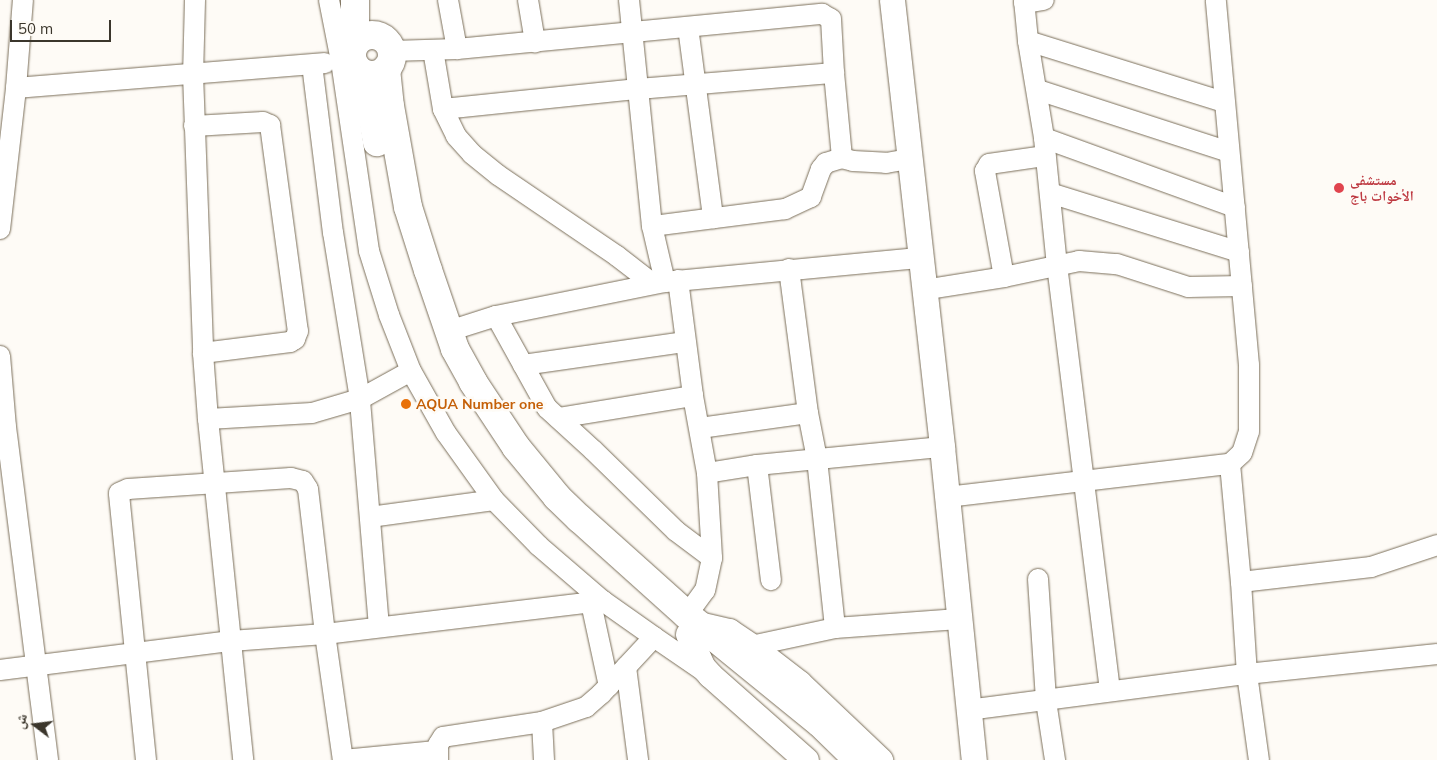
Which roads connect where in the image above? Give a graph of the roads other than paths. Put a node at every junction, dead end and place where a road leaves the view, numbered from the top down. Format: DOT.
graph roads {
  1 [pos="22,0"];
  2 [pos="195,0"];
  3 [pos="329,0"];
  4 [pos="355,0"];
  5 [pos="373,0"];
  6 [pos="448,0"];
  7 [pos="528,0"];
  8 [pos="629,0"];
  9 [pos="892,0"];
  10 [pos="1044,0"];
  11 [pos="1216,0"];
  12 [pos="1024,1"];
  13 [pos="688,28"];
  14 [pos="631,33"];
  15 [pos="1028,41"];
  16 [pos="535,42"];
  17 [pos="457,49"];
  18 [pos="433,50"];
  19 [pos="387,53"];
  20 [pos="351,58"];
  21 [pos="312,66"];
  22 [pos="834,73"];
  23 [pos="193,74"];
  24 [pos="697,84"];
  25 [pos="16,88"];
  26 [pos="638,89"];
  27 [pos="1038,90"];
  28 [pos="1224,102"];
  29 [pos="443,109"];
  30 [pos="194,126"];
  31 [pos="1044,147"];
  32 [pos="1229,152"];
  33 [pos="842,158"];
  34 [pos="909,159"];
  35 [pos="1050,192"];
  36 [pos="1236,207"];
  37 [pos="713,218"];
  38 [pos="652,226"];
  39 [pos="0,229"];
  40 [pos="1239,252"];
  41 [pos="919,258"];
  42 [pos="1057,265"];
  43 [pos="789,269"];
  44 [pos="1004,277"];
  45 [pos="665,282"];
  46 [pos="1242,286"];
  47 [pos="923,290"];
  48 [pos="496,316"];
  49 [pos="449,331"];
  50 [pos="685,342"];
  51 [pos="203,353"];
  52 [pos="0,356"];
  53 [pos="523,365"];
  54 [pos="411,371"];
  55 [pos="693,396"];
  56 [pos="360,398"];
  57 [pos="808,413"];
  58 [pos="558,418"];
  59 [pos="208,419"];
  60 [pos="700,428"];
  61 [pos="942,447"];
  62 [pos="4,453"];
  63 [pos="817,460"];
  64 [pos="1230,464"];
  65 [pos="757,465"];
  66 [pos="707,473"];
  67 [pos="1084,480"];
  68 [pos="215,483"];
  69 [pos="947,497"];
  70 [pos="494,500"];
  71 [pos="370,517"];
  72 [pos="1437,545"];
  73 [pos="712,558"];
  74 [pos="1038,579"];
  75 [pos="771,580"];
  76 [pos="1241,582"];
  77 [pos="597,602"];
  78 [pos="959,619"];
  79 [pos="691,624"];
  80 [pos="379,627"];
  81 [pos="835,628"];
  82 [pos="325,634"];
  83 [pos="654,637"];
  84 [pos="231,641"];
  85 [pos="751,646"];
  86 [pos="134,654"];
  87 [pos="1437,654"];
  88 [pos="35,667"];
  89 [pos="626,667"];
  90 [pos="0,670"];
  91 [pos="1247,674"];
  92 [pos="710,676"];
  93 [pos="609,686"];
  94 [pos="1110,690"];
  95 [pos="1046,700"];
  96 [pos="968,710"];
  97 [pos="542,722"];
  98 [pos="438,756"];
  99 [pos="48,760"];
  100 [pos="146,760"];
  101 [pos="243,760"];
  102 [pos="343,760"];
  103 [pos="544,760"];
  104 [pos="638,760"];
  105 [pos="806,760"];
  106 [pos="831,760"];
  107 [pos="858,760"];
  108 [pos="880,760"];
  109 [pos="974,760"];
  110 [pos="1055,760"];
  111 [pos="1259,760"];
  1 -- 25 [label="street"];
  2 -- 23 [label="street"];
  3 -- 20 [label="street"];
  4 -- 20 [label="highway"];
  5 -- 19 [label="highway"];
  6 -- 17 [label="street"];
  7 -- 16 [label="street"];
  8 -- 14 [label="street"];
  9 -- 34 [label="main road"];
  10 -- 12 [label="street"];
  11 -- 28 [label="street"];
  12 -- 15 [label="street"];
  13 -- 14 [label="street"];
  13 -- 22 [label="street"];
  13 -- 24 [label="street"];
  14 -- 16 [label="street"];
  14 -- 26 [label="street"];
  15 -- 27 [label="street"];
  15 -- 28 [label="street"];
  16 -- 17 [label="street"];
  17 -- 18 [label="street"];
  18 -- 19 [label="street"];
  18 -- 29 [label="street"];
  19 -- 20 [label="highway"];
  19 -- 20 [label="highway"];
  19 -- 49 [label="highway"];
  20 -- 21 [label="street"];
  20 -- 54 [label="street"];
  20 -- 79 [label="highway"];
  21 -- 23 [label="street"];
  21 -- 56 [label="street"];
  22 -- 24 [label="street"];
  22 -- 33 [label="street"];
  23 -- 25 [label="street"];
  23 -- 30 [label="street"];
  24 -- 26 [label="street"];
  24 -- 37 [label="street"];
  25 -- 39 [label="street"];
  26 -- 29 [label="street"];
  26 -- 38 [label="street"];
  27 -- 31 [label="street"];
  27 -- 32 [label="street"];
  28 -- 32 [label="street"];
  29 -- 45 [label="street"];
  30 -- 51 [label="street"];
  30 -- 51 [label="street"];
  31 -- 35 [label="street"];
  31 -- 36 [label="street"];
  31 -- 44 [label="street"];
  32 -- 36 [label="street"];
  33 -- 34 [label="street"];
  33 -- 37 [label="street"];
  34 -- 41 [label="main road"];
  35 -- 40 [label="street"];
  35 -- 42 [label="street"];
  36 -- 40 [label="street"];
  37 -- 38 [label="street"];
  38 -- 45 [label="street"];
  40 -- 46 [label="street"];
  41 -- 43 [label="street"];
  41 -- 47 [label="main road"];
  42 -- 44 [label="street"];
  42 -- 46 [label="street"];
  42 -- 67 [label="street"];
  43 -- 45 [label="street"];
  43 -- 57 [label="street"];
  44 -- 47 [label="street"];
  45 -- 48 [label="street"];
  45 -- 50 [label="street"];
  46 -- 64 [label="street"];
  47 -- 61 [label="main road"];
  48 -- 49 [label="street"];
  48 -- 53 [label="street"];
  49 -- 79 [label="highway"];
  50 -- 53 [label="street"];
  50 -- 55 [label="street"];
  51 -- 59 [label="street"];
  52 -- 62 [label="street"];
  53 -- 58 [label="street"];
  54 -- 56 [label="street"];
  54 -- 70 [label="street"];
  55 -- 58 [label="street"];
  55 -- 60 [label="street"];
  56 -- 59 [label="street"];
  56 -- 71 [label="street"];
  57 -- 60 [label="street"];
  57 -- 63 [label="street"];
  58 -- 73 [label="street"];
  59 -- 68 [label="street"];
  60 -- 66 [label="street"];
  61 -- 63 [label="street"];
  61 -- 69 [label="main road"];
  62 -- 88 [label="street"];
  63 -- 65 [label="street"];
  63 -- 81 [label="street"];
  64 -- 67 [label="street"];
  64 -- 76 [label="street"];
  65 -- 66 [label="street"];
  65 -- 75 [label="street"];
  66 -- 73 [label="street"];
  67 -- 69 [label="street"];
  67 -- 94 [label="street"];
  68 -- 82 [label="street"];
  68 -- 84 [label="street"];
  68 -- 86 [label="street"];
  69 -- 78 [label="main road"];
  70 -- 71 [label="street"];
  70 -- 77 [label="street"];
  71 -- 80 [label="street"];
  72 -- 76 [label="street"];
  73 -- 79 [label="street"];
  74 -- 95 [label="street"];
  76 -- 91 [label="street"];
  77 -- 80 [label="street"];
  77 -- 83 [label="street"];
  77 -- 93 [label="street"];
  78 -- 81 [label="street"];
  78 -- 96 [label="main road"];
  79 -- 85 [label="main road"];
  79 -- 92 [label="main road"];
  79 -- 106 [label="highway"];
  79 -- 107 [label="highway"];
  80 -- 82 [label="street"];
  81 -- 85 [label="street"];
  82 -- 84 [label="street"];
  82 -- 102 [label="street"];
  83 -- 89 [label="street"];
  83 -- 92 [label="street"];
  84 -- 86 [label="street"];
  84 -- 101 [label="street"];
  85 -- 108 [label="main road"];
  86 -- 88 [label="street"];
  86 -- 100 [label="street"];
  87 -- 91 [label="street"];
  88 -- 90 [label="street"];
  88 -- 99 [label="street"];
  89 -- 93 [label="street"];
  89 -- 104 [label="street"];
  91 -- 94 [label="street"];
  91 -- 111 [label="street"];
  92 -- 105 [label="main road"];
  93 -- 97 [label="street"];
  94 -- 95 [label="street"];
  95 -- 96 [label="street"];
  95 -- 110 [label="street"];
  96 -- 109 [label="main road"];
  97 -- 98 [label="street"];
  97 -- 103 [label="street"];
  98 -- 102 [label="street"];
}
